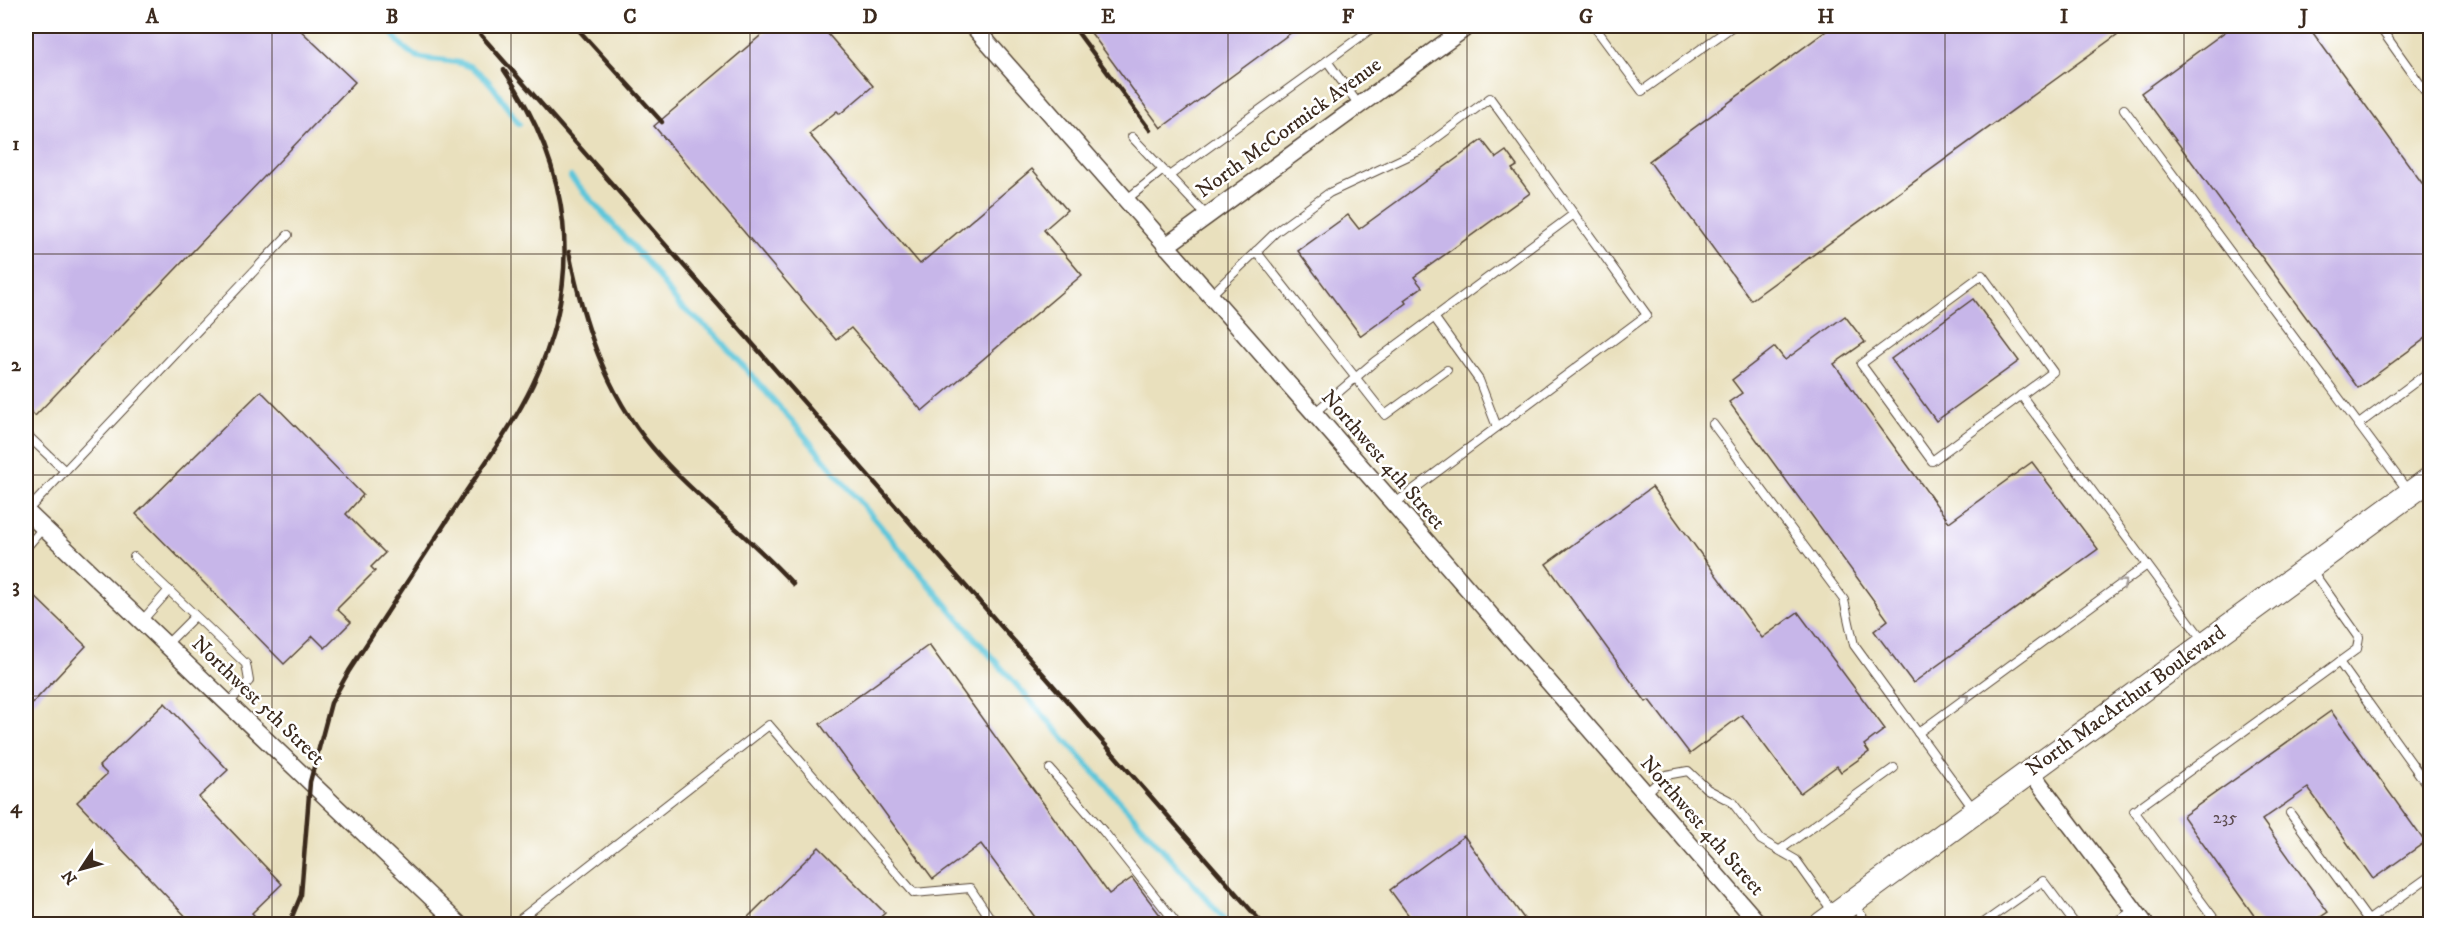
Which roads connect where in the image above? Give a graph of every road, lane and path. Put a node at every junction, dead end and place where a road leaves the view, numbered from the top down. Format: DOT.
graph roads {
  1 [pos="973,26"];
  2 [pos="1375,26"];
  3 [pos="1594,26"];
  4 [pos="1733,26"];
  5 [pos="2379,26"];
  6 [pos="1461,28"];
  7 [pos="1327,61"];
  8 [pos="2430,98"];
  9 [pos="1359,105"];
  10 [pos="2124,108"];
  11 [pos="1132,137"];
  12 [pos="1166,173"];
  13 [pos="1126,200"];
  14 [pos="1574,214"];
  15 [pos="1206,216"];
  16 [pos="288,235"];
  17 [pos="1166,246"];
  18 [pos="1256,251"];
  19 [pos="1210,296"];
  20 [pos="1434,317"];
  21 [pos="1447,370"];
  22 [pos="2430,371"];
  23 [pos="1354,378"];
  24 [pos="2021,395"];
  25 [pos="1314,413"];
  26 [pos="1713,424"];
  27 [pos="2359,424"];
  28 [pos="1497,427"];
  29 [pos="26,434"];
  30 [pos="64,471"];
  31 [pos="2430,479"];
  32 [pos="2410,494"];
  33 [pos="1394,504"];
  34 [pos="26,511"];
  35 [pos="44,528"];
  36 [pos="26,548"];
  37 [pos="134,557"];
  38 [pos="2147,565"];
  39 [pos="2310,567"];
  40 [pos="169,590"];
  41 [pos="195,616"];
  42 [pos="141,622"];
  43 [pos="2205,643"];
  44 [pos="166,645"];
  45 [pos="2339,662"];
  46 [pos="228,704"];
  47 [pos="1918,733"];
  48 [pos="1894,768"];
  49 [pos="1050,769"];
  50 [pos="2030,771"];
  51 [pos="2430,789"];
  52 [pos="1645,795"];
  53 [pos="1976,811"];
  54 [pos="2290,813"];
  55 [pos="1780,850"];
  56 [pos="2430,876"];
  57 [pos="2134,909"];
  58 [pos="1836,914"];
  59 [pos="2366,922"];
  60 [pos="459,924"];
  61 [pos="514,924"];
  62 [pos="994,924"];
  63 [pos="1177,924"];
  64 [pos="1759,924"];
  65 [pos="1868,924"];
  66 [pos="1983,924"];
  67 [pos="2075,924"];
  68 [pos="2113,924"];
  69 [pos="2145,924"];
  70 [pos="2218,924"];
  1 -- 13 [label="street, Northwest 4th Street"];
  2 -- 7 [label="lane"];
  3 -- 4 [label="lane"];
  5 -- 8 [label="lane"];
  6 -- 9 [label="street, North McCormick Avenue"];
  7 -- 9 [label="lane"];
  7 -- 12 [label="lane"];
  9 -- 15 [label="street, North McCormick Avenue"];
  10 -- 27 [label="lane"];
  11 -- 12 [label="lane"];
  12 -- 13 [label="lane"];
  12 -- 15 [label="lane"];
  13 -- 17 [label="street, Northwest 4th Street"];
  14 -- 18 [label="lane"];
  14 -- 20 [label="lane"];
  14 -- 28 [label="lane"];
  15 -- 17 [label="street, North McCormick Avenue"];
  16 -- 30 [label="lane"];
  17 -- 19 [label="street, Northwest 4th Street"];
  18 -- 19 [label="lane"];
  18 -- 23 [label="lane"];
  19 -- 25 [label="street, Northwest 4th Street"];
  20 -- 23 [label="lane"];
  20 -- 28 [label="lane"];
  21 -- 23 [label="lane"];
  22 -- 27 [label="lane"];
  23 -- 25 [label="lane"];
  24 -- 24 [label="lane"];
  24 -- 38 [label="lane"];
  25 -- 33 [label="street, Northwest 4th Street"];
  26 -- 47 [label="lane"];
  27 -- 32 [label="lane"];
  28 -- 33 [label="lane"];
  29 -- 30 [label="lane"];
  30 -- 34 [label="lane"];
  31 -- 32 [label="main road, North MacArthur Boulevard"];
  32 -- 39 [label="main road, North MacArthur Boulevard"];
  33 -- 52 [label="street, Northwest 4th Street"];
  34 -- 35 [label="street, Northwest 5th Street"];
  35 -- 36 [label="lane"];
  35 -- 42 [label="street, Northwest 5th Street"];
  37 -- 40 [label="lane"];
  38 -- 43 [label="lane"];
  47 -- 38 [label="lane, one-way"];
  39 -- 43 [label="main road, North MacArthur Boulevard"];
  39 -- 45 [label="lane"];
  40 -- 41 [label="lane"];
  40 -- 42 [label="lane"];
  41 -- 44 [label="lane"];
  41 -- 46 [label="lane"];
  42 -- 44 [label="street, Northwest 5th Street"];
  43 -- 50 [label="main road, North MacArthur Boulevard"];
  44 -- 46 [label="street, Northwest 5th Street"];
  45 -- 51 [label="lane"];
  45 -- 70 [label="lane"];
  46 -- 60 [label="street, Northwest 5th Street"];
  47 -- 53 [label="lane"];
  48 -- 55 [label="lane"];
  49 -- 63 [label="lane"];
  50 -- 53 [label="main road, North MacArthur Boulevard"];
  50 -- 57 [label="street"];
  52 -- 55 [label="lane"];
  52 -- 64 [label="street, Northwest 4th Street"];
  53 -- 58 [label="main road, North MacArthur Boulevard"];
  54 -- 59 [label="lane"];
  55 -- 58 [label="lane"];
  56 -- 59 [label="lane"];
  57 -- 68 [label="lane"];
  57 -- 69 [label="street"];
  58 -- 65 [label="lane"];
  61 -- 62 [label="lane"];
  66 -- 67 [label="lane"];
}
